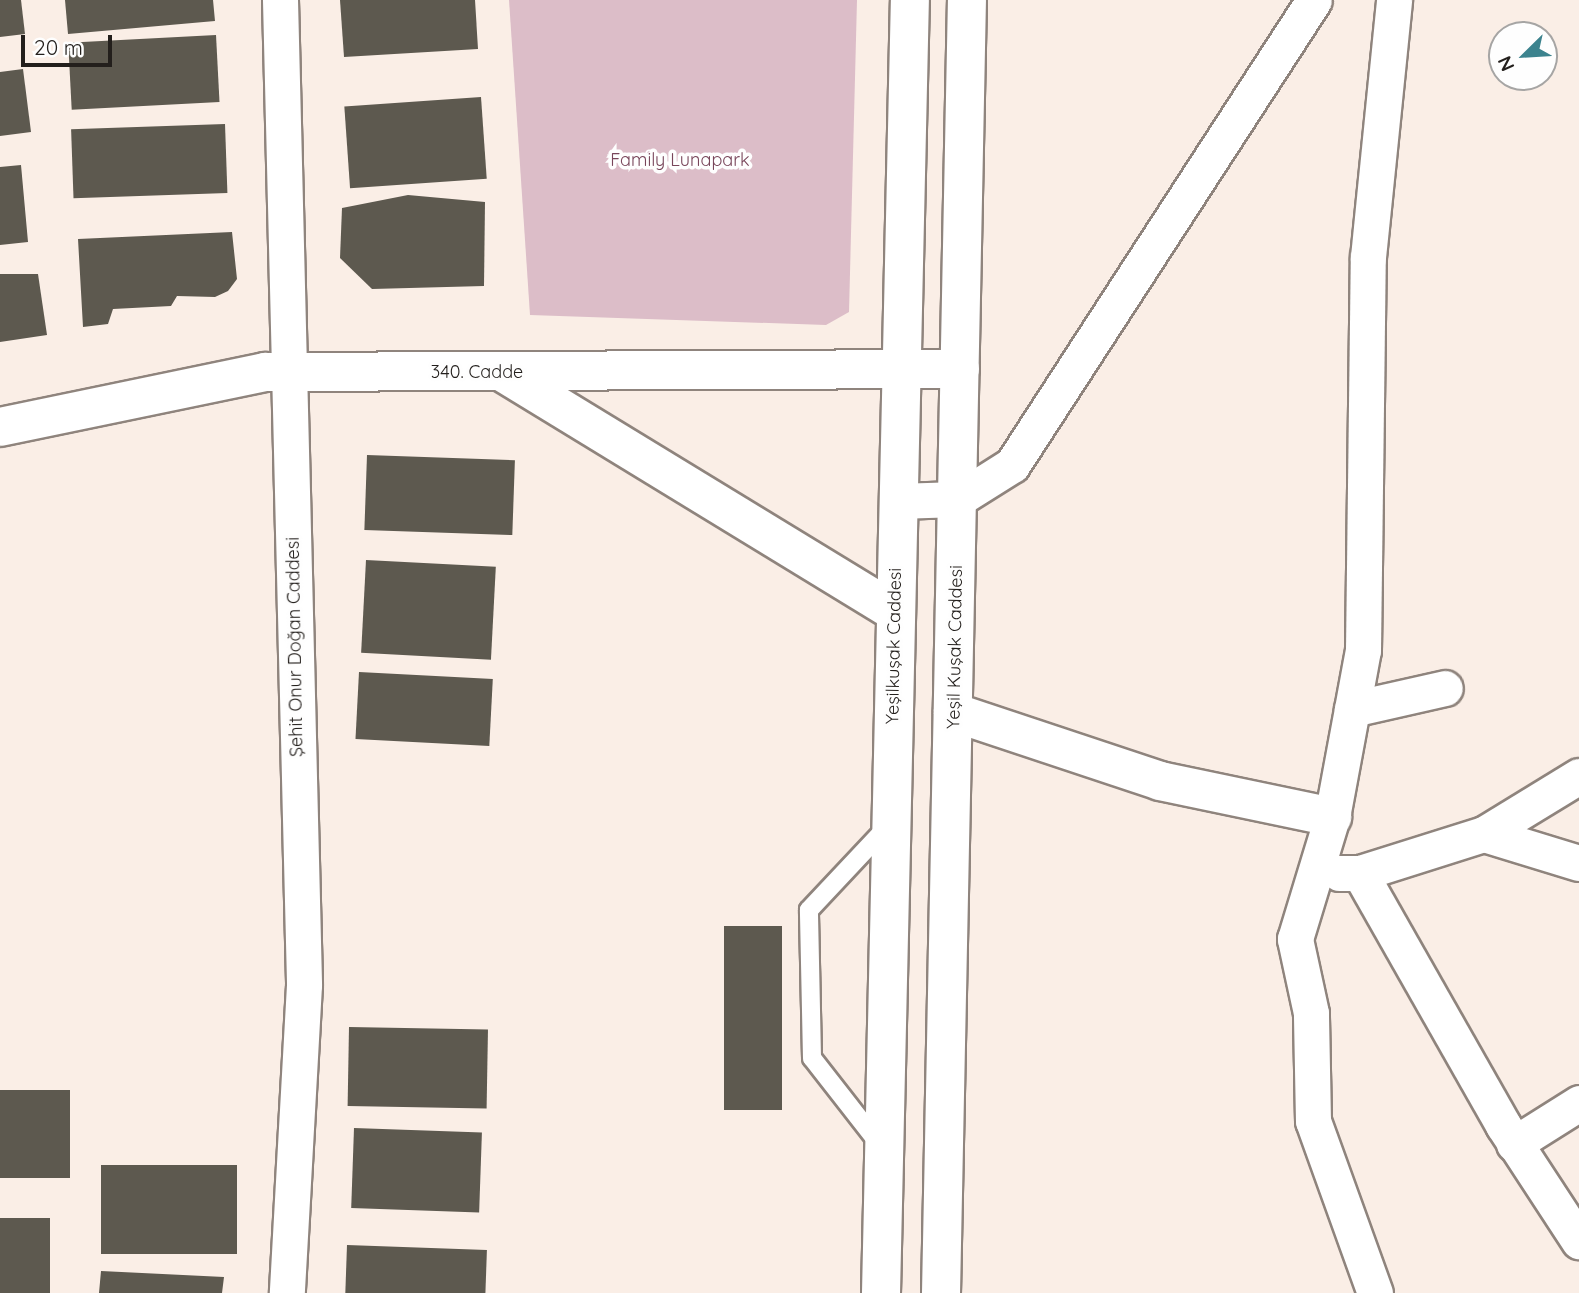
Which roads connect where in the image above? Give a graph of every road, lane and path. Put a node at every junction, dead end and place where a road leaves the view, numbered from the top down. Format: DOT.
graph roads {
  1 [pos="280,0"];
  2 [pos="910,0"];
  3 [pos="967,0"];
  4 [pos="1314,0"];
  5 [pos="1394,0"];
  6 [pos="900,369"];
  7 [pos="960,369"];
  8 [pos="502,371"];
  9 [pos="289,372"];
  10 [pos="0,427"];
  11 [pos="958,499"];
  12 [pos="897,501"];
  13 [pos="895,612"];
  14 [pos="1445,688"];
  15 [pos="1352,709"];
  16 [pos="953,712"];
  17 [pos="1579,776"];
  18 [pos="1332,817"];
  19 [pos="890,823"];
  20 [pos="1484,834"];
  21 [pos="1579,863"];
  22 [pos="1318,873"];
  23 [pos="1360,873"];
  24 [pos="1579,1103"];
  25 [pos="1514,1144"];
  26 [pos="884,1150"];
  27 [pos="1579,1241"];
  28 [pos="287,1293"];
  29 [pos="881,1293"];
  30 [pos="942,1293"];
  31 [pos="1375,1293"];
  1 -- 9 [label="street, Şehit Onur Doğan Caddesi"];
  2 -- 6 [label="main road, Yeşilkuşak Caddesi"];
  3 -- 7 [label="main road, Yeşil Kuşak Caddesi"];
  4 -- 11 [label="street"];
  5 -- 15 [label="street"];
  6 -- 7 [label="main road, 340. Cadde"];
  6 -- 8 [label="main road, 340. Cadde"];
  6 -- 12 [label="main road, Yeşilkuşak Caddesi"];
  7 -- 11 [label="main road, Yeşil Kuşak Caddesi"];
  8 -- 9 [label="main road, 340. Cadde"];
  8 -- 13 [label="main road"];
  9 -- 10 [label="main road, 340. Cadde"];
  9 -- 28 [label="street, Şehit Onur Doğan Caddesi"];
  11 -- 12 [label="street"];
  11 -- 16 [label="main road, Yeşil Kuşak Caddesi"];
  12 -- 13 [label="main road, Yeşilkuşak Caddesi"];
  13 -- 19 [label="main road, Yeşilkuşak Caddesi"];
  14 -- 15 [label="street"];
  15 -- 18 [label="street"];
  16 -- 18 [label="main road"];
  16 -- 30 [label="main road, Yeşil Kuşak Caddesi"];
  17 -- 20 [label="street"];
  18 -- 22 [label="street"];
  19 -- 26 [label="main road, Yeşilkuşak Caddesi"];
  19 -- 26 [label="lane"];
  20 -- 21 [label="street"];
  20 -- 23 [label="street"];
  22 -- 23 [label="street"];
  22 -- 31 [label="street"];
  23 -- 25 [label="street"];
  24 -- 25 [label="street"];
  25 -- 27 [label="street"];
  26 -- 29 [label="main road, Yeşilkuşak Caddesi"];
}
